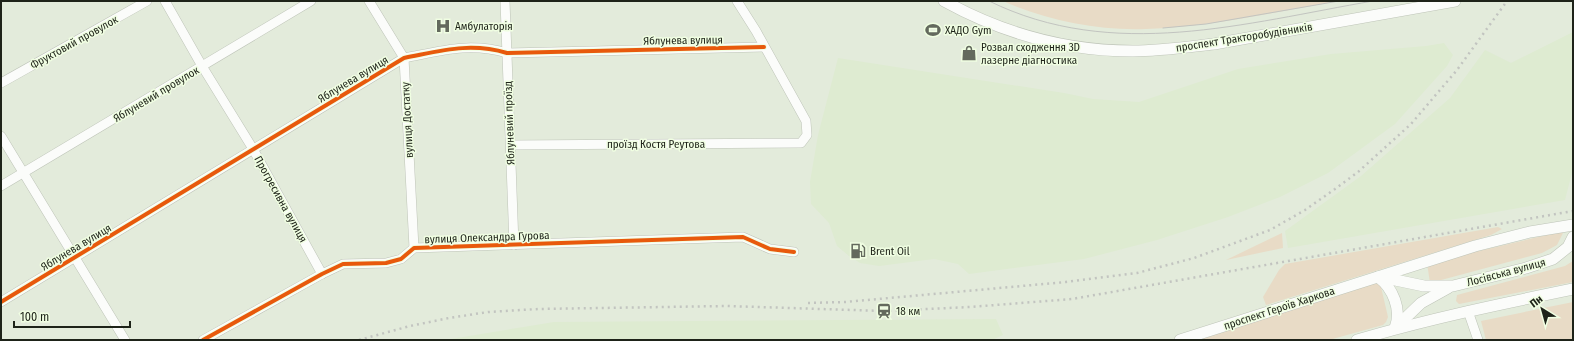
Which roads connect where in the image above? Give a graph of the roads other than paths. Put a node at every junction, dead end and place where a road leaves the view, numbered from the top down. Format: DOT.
graph roads {
  1 [pos="147,1"];
  2 [pos="165,1"];
  3 [pos="311,1"];
  4 [pos="369,1"];
  5 [pos="505,1"];
  6 [pos="736,1"];
  7 [pos="944,1"];
  8 [pos="1455,1"];
  9 [pos="764,47"];
  10 [pos="507,53"];
  11 [pos="404,58"];
  12 [pos="202,66"];
  13 [pos="1,83"];
  14 [pos="1,136"];
  15 [pos="511,145"];
  16 [pos="253,150"];
  17 [pos="24,173"];
  18 [pos="1,186"];
  19 [pos="1573,225"];
  20 [pos="1571,242"];
  21 [pos="514,246"];
  22 [pos="414,248"];
  23 [pos="794,252"];
  24 [pos="75,258"];
  25 [pos="322,274"];
  26 [pos="1378,276"];
  27 [pos="1453,286"];
  28 [pos="1573,289"];
  29 [pos="1,302"];
  30 [pos="1468,311"];
  31 [pos="1395,329"];
  32 [pos="125,340"];
  33 [pos="203,340"];
  34 [pos="1180,340"];
  35 [pos="1357,340"];
  36 [pos="1478,340"];
  1 -- 13 [label="street, Фруктовий провулок"];
  2 -- 12 [label="street, Прогресивна вулиця"];
  3 -- 12 [label="street, Яблуневий провулок"];
  4 -- 11 [label="street, вулиця Достатку"];
  5 -- 10 [label="street, Яблуневий проїзд"];
  6 -- 9 [label="street"];
  7 -- 8 [label="main road, проспект Тракторобудівників"];
  9 -- 10 [label="street, Яблунева вулиця"];
  9 -- 15 [label="street, проїзд Костя Реутова"];
  10 -- 11 [label="street, Яблунева вулиця"];
  10 -- 15 [label="street, Яблуневий проїзд"];
  11 -- 16 [label="street, Яблунева вулиця"];
  11 -- 22 [label="street, вулиця Достатку"];
  12 -- 16 [label="street, Прогресивна вулиця"];
  12 -- 17 [label="street, Яблуневий провулок"];
  14 -- 17 [label="street"];
  15 -- 21 [label="street, Яблуневий проїзд"];
  16 -- 24 [label="street, Яблунева вулиця"];
  16 -- 25 [label="street, Прогресивна вулиця"];
  17 -- 18 [label="street, Яблуневий провулок"];
  17 -- 24 [label="street"];
  19 -- 26 [label="main road, проспект Героїв Харкова"];
  20 -- 27 [label="main road, Лосівська вулиця"];
  21 -- 22 [label="street, вулиця Олександра Гурова"];
  21 -- 23 [label="street, вулиця Олександра Гурова"];
  22 -- 25 [label="street, вулиця Олександра Гурова"];
  24 -- 29 [label="street, Яблунева вулиця"];
  24 -- 32 [label="street"];
  25 -- 33 [label="street, вулиця Олександра Гурова"];
  26 -- 27 [label="main road"];
  26 -- 31 [label="main road"];
  26 -- 34 [label="main road, проспект Героїв Харкова"];
  27 -- 31 [label="main road"];
  28 -- 30 [label="main road"];
  30 -- 31 [label="main road"];
  30 -- 36 [label="street"];
  31 -- 35 [label="main road"];
}
